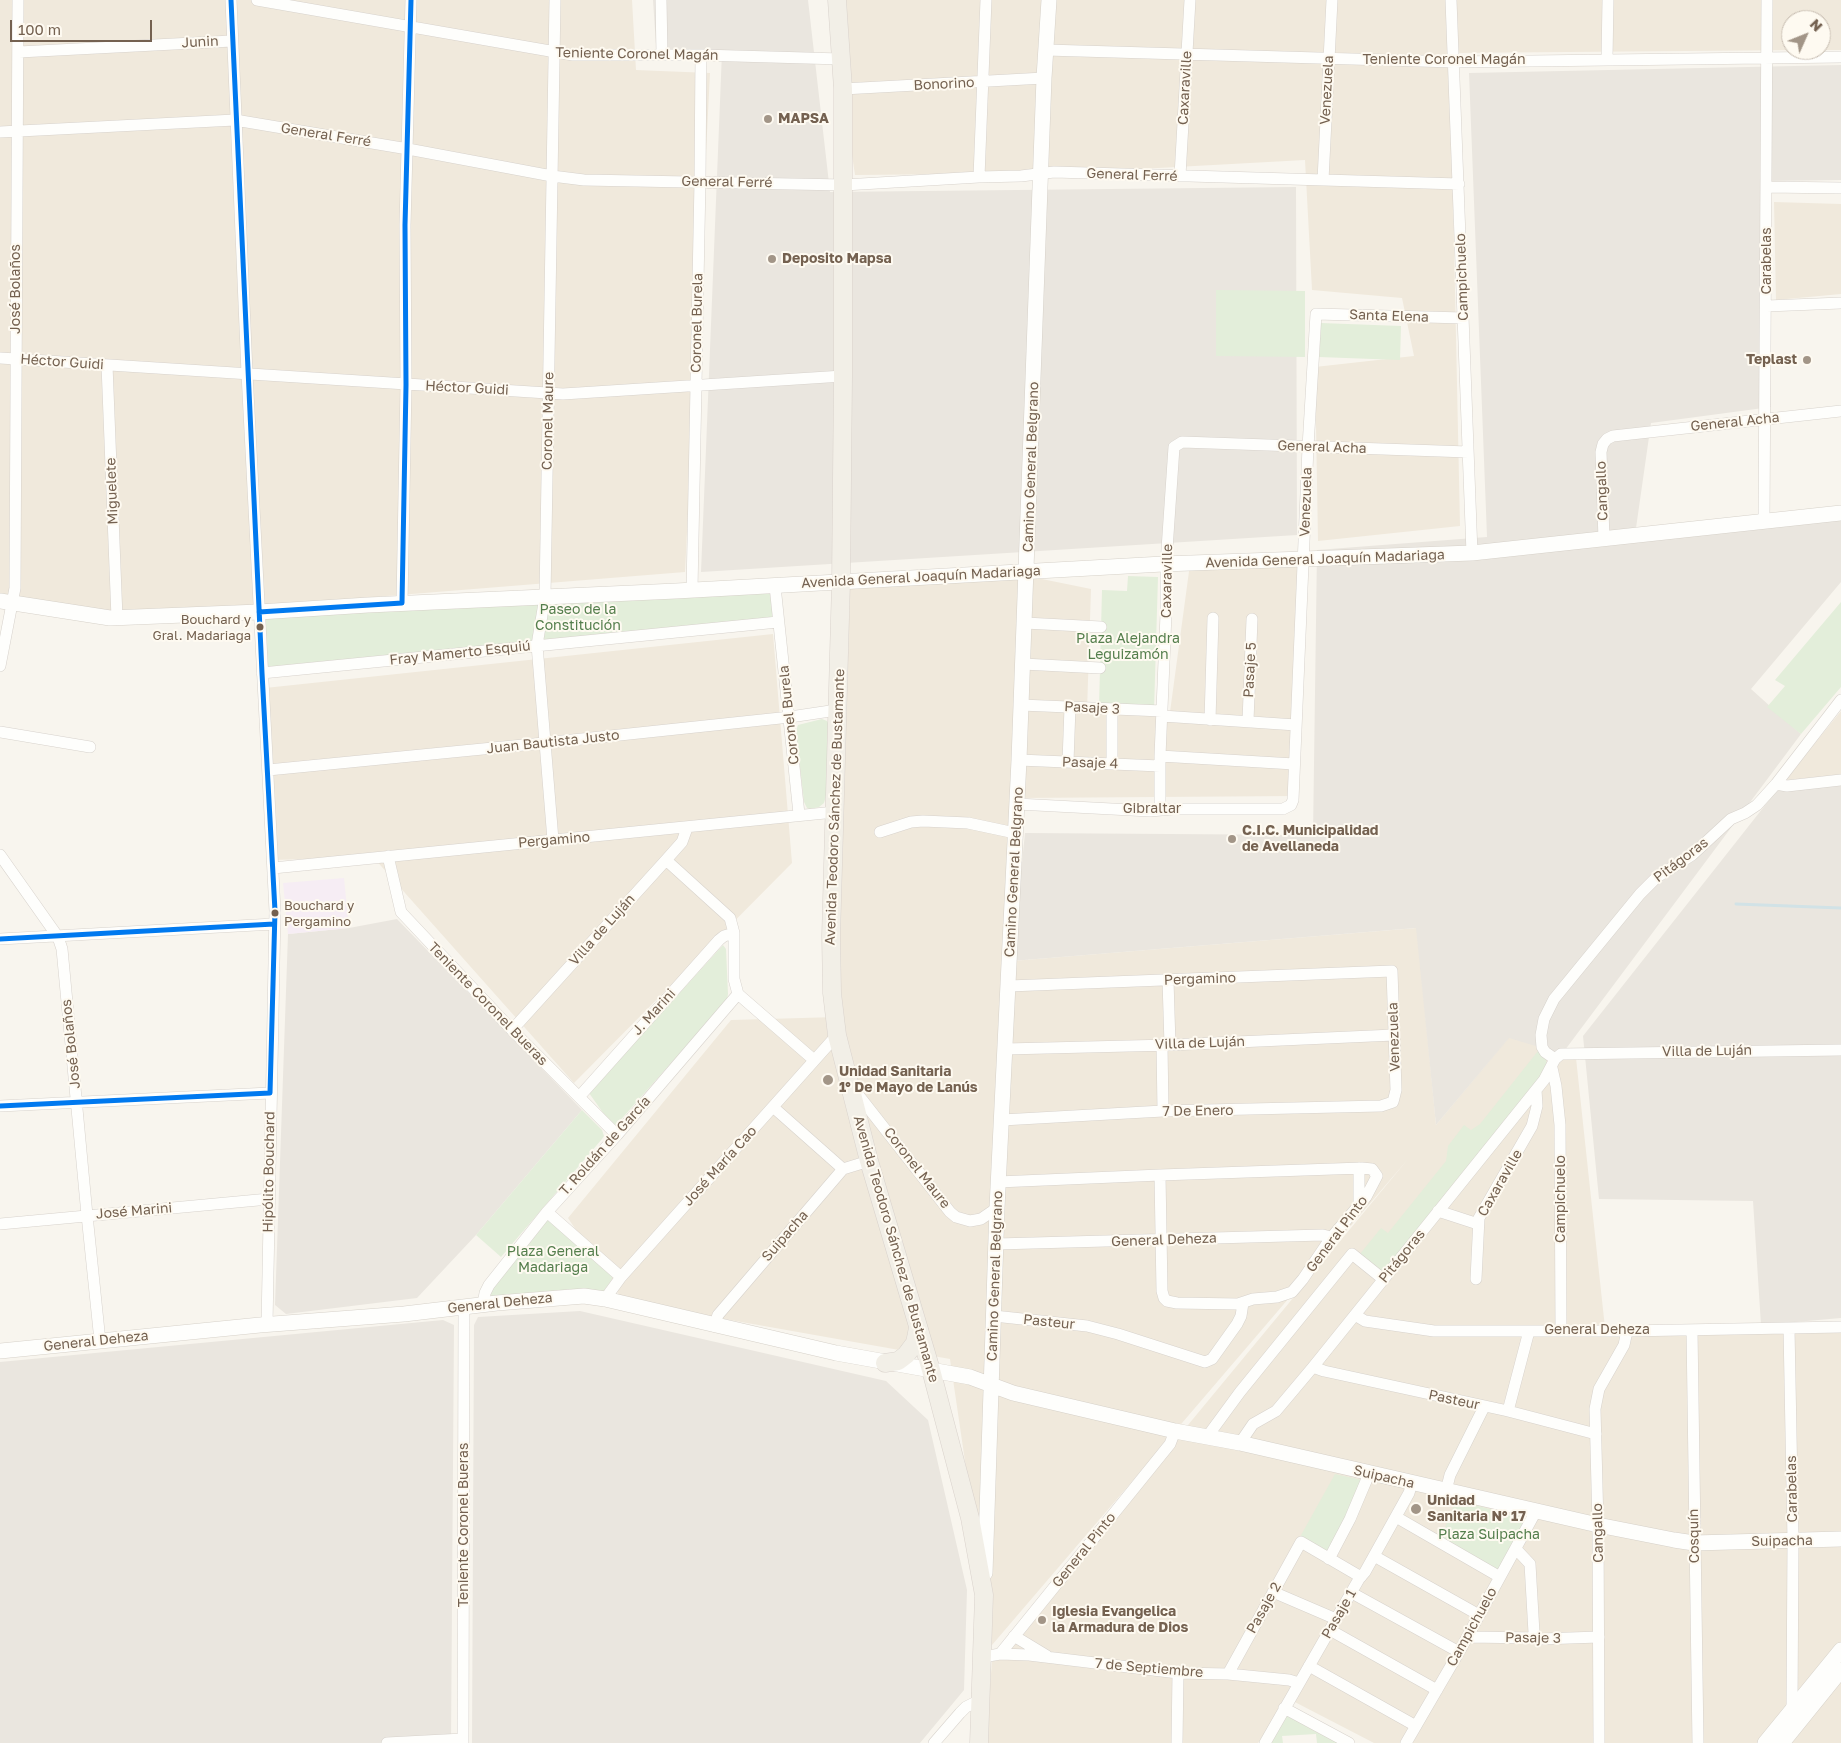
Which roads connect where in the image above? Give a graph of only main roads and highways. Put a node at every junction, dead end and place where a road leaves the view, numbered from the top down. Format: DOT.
graph roads {
  1 [pos="837,0"];
  2 [pos="918,1328"];
  3 [pos="885,1363"];
  4 [pos="984,1595"];
  5 [pos="979,1743"];
  1 -- 2 [label="main road, Avenida Teodoro Sánchez de Bustamante"];
  2 -- 3 [label="main road"];
  2 -- 4 [label="main road, Avenida Teodoro Sánchez de Bustamante"];
  4 -- 5 [label="main road, Camino General Belgrano"];
}
